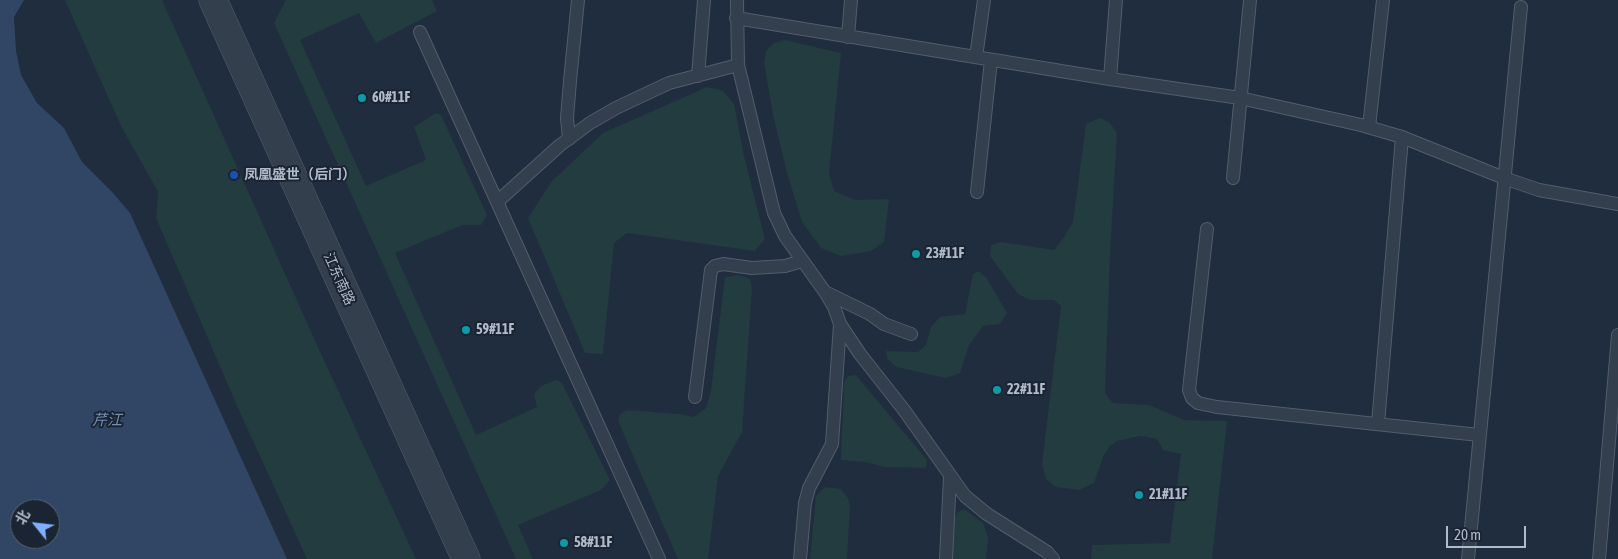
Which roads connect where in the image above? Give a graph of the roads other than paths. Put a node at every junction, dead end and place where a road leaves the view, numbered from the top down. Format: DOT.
graph roads {
  1 [pos="213,0"];
  2 [pos="578,0"];
  3 [pos="704,0"];
  4 [pos="737,0"];
  5 [pos="851,0"];
  6 [pos="984,0"];
  7 [pos="1116,0"];
  8 [pos="1250,0"];
  9 [pos="1383,0"];
  10 [pos="1521,7"];
  11 [pos="736,18"];
  12 [pos="420,32"];
  13 [pos="848,36"];
  14 [pos="976,58"];
  15 [pos="991,60"];
  16 [pos="738,65"];
  17 [pos="698,76"];
  18 [pos="1110,79"];
  19 [pos="1240,98"];
  20 [pos="1369,128"];
  21 [pos="1402,137"];
  22 [pos="569,139"];
  23 [pos="1233,178"];
  24 [pos="1504,178"];
  25 [pos="977,192"];
  26 [pos="497,202"];
  27 [pos="1618,204"];
  28 [pos="1207,229"];
  29 [pos="802,261"];
  30 [pos="825,292"];
  31 [pos="840,324"];
  32 [pos="910,334"];
  33 [pos="1618,335"];
  34 [pos="695,396"];
  35 [pos="1378,424"];
  36 [pos="1479,435"];
  37 [pos="950,477"];
  38 [pos="466,559"];
  39 [pos="659,559"];
  40 [pos="800,559"];
  41 [pos="946,559"];
  42 [pos="1053,559"];
  43 [pos="1468,559"];
  44 [pos="1598,559"];
  1 -- 38 [label="street, 江东南路"];
  2 -- 22 [label="lane"];
  3 -- 17 [label="lane"];
  4 -- 11 [label="lane"];
  5 -- 13 [label="lane"];
  6 -- 14 [label="lane"];
  7 -- 18 [label="lane"];
  8 -- 19 [label="lane"];
  9 -- 20 [label="lane"];
  10 -- 24 [label="lane"];
  11 -- 13 [label="lane"];
  11 -- 16 [label="lane"];
  12 -- 26 [label="lane"];
  13 -- 14 [label="lane"];
  14 -- 15 [label="lane"];
  15 -- 18 [label="lane"];
  15 -- 25 [label="lane"];
  16 -- 17 [label="lane"];
  16 -- 29 [label="lane"];
  17 -- 22 [label="lane"];
  18 -- 19 [label="lane"];
  19 -- 20 [label="lane"];
  19 -- 23 [label="lane"];
  20 -- 21 [label="lane"];
  21 -- 24 [label="lane"];
  21 -- 35 [label="lane"];
  22 -- 26 [label="lane"];
  24 -- 27 [label="lane"];
  24 -- 36 [label="lane"];
  26 -- 39 [label="lane"];
  28 -- 35 [label="lane"];
  29 -- 30 [label="lane"];
  29 -- 34 [label="lane"];
  30 -- 31 [label="lane"];
  30 -- 32 [label="lane"];
  31 -- 37 [label="lane"];
  31 -- 40 [label="lane"];
  33 -- 44 [label="lane"];
  35 -- 36 [label="lane"];
  36 -- 43 [label="lane"];
  37 -- 41 [label="lane"];
  37 -- 42 [label="lane"];
}
